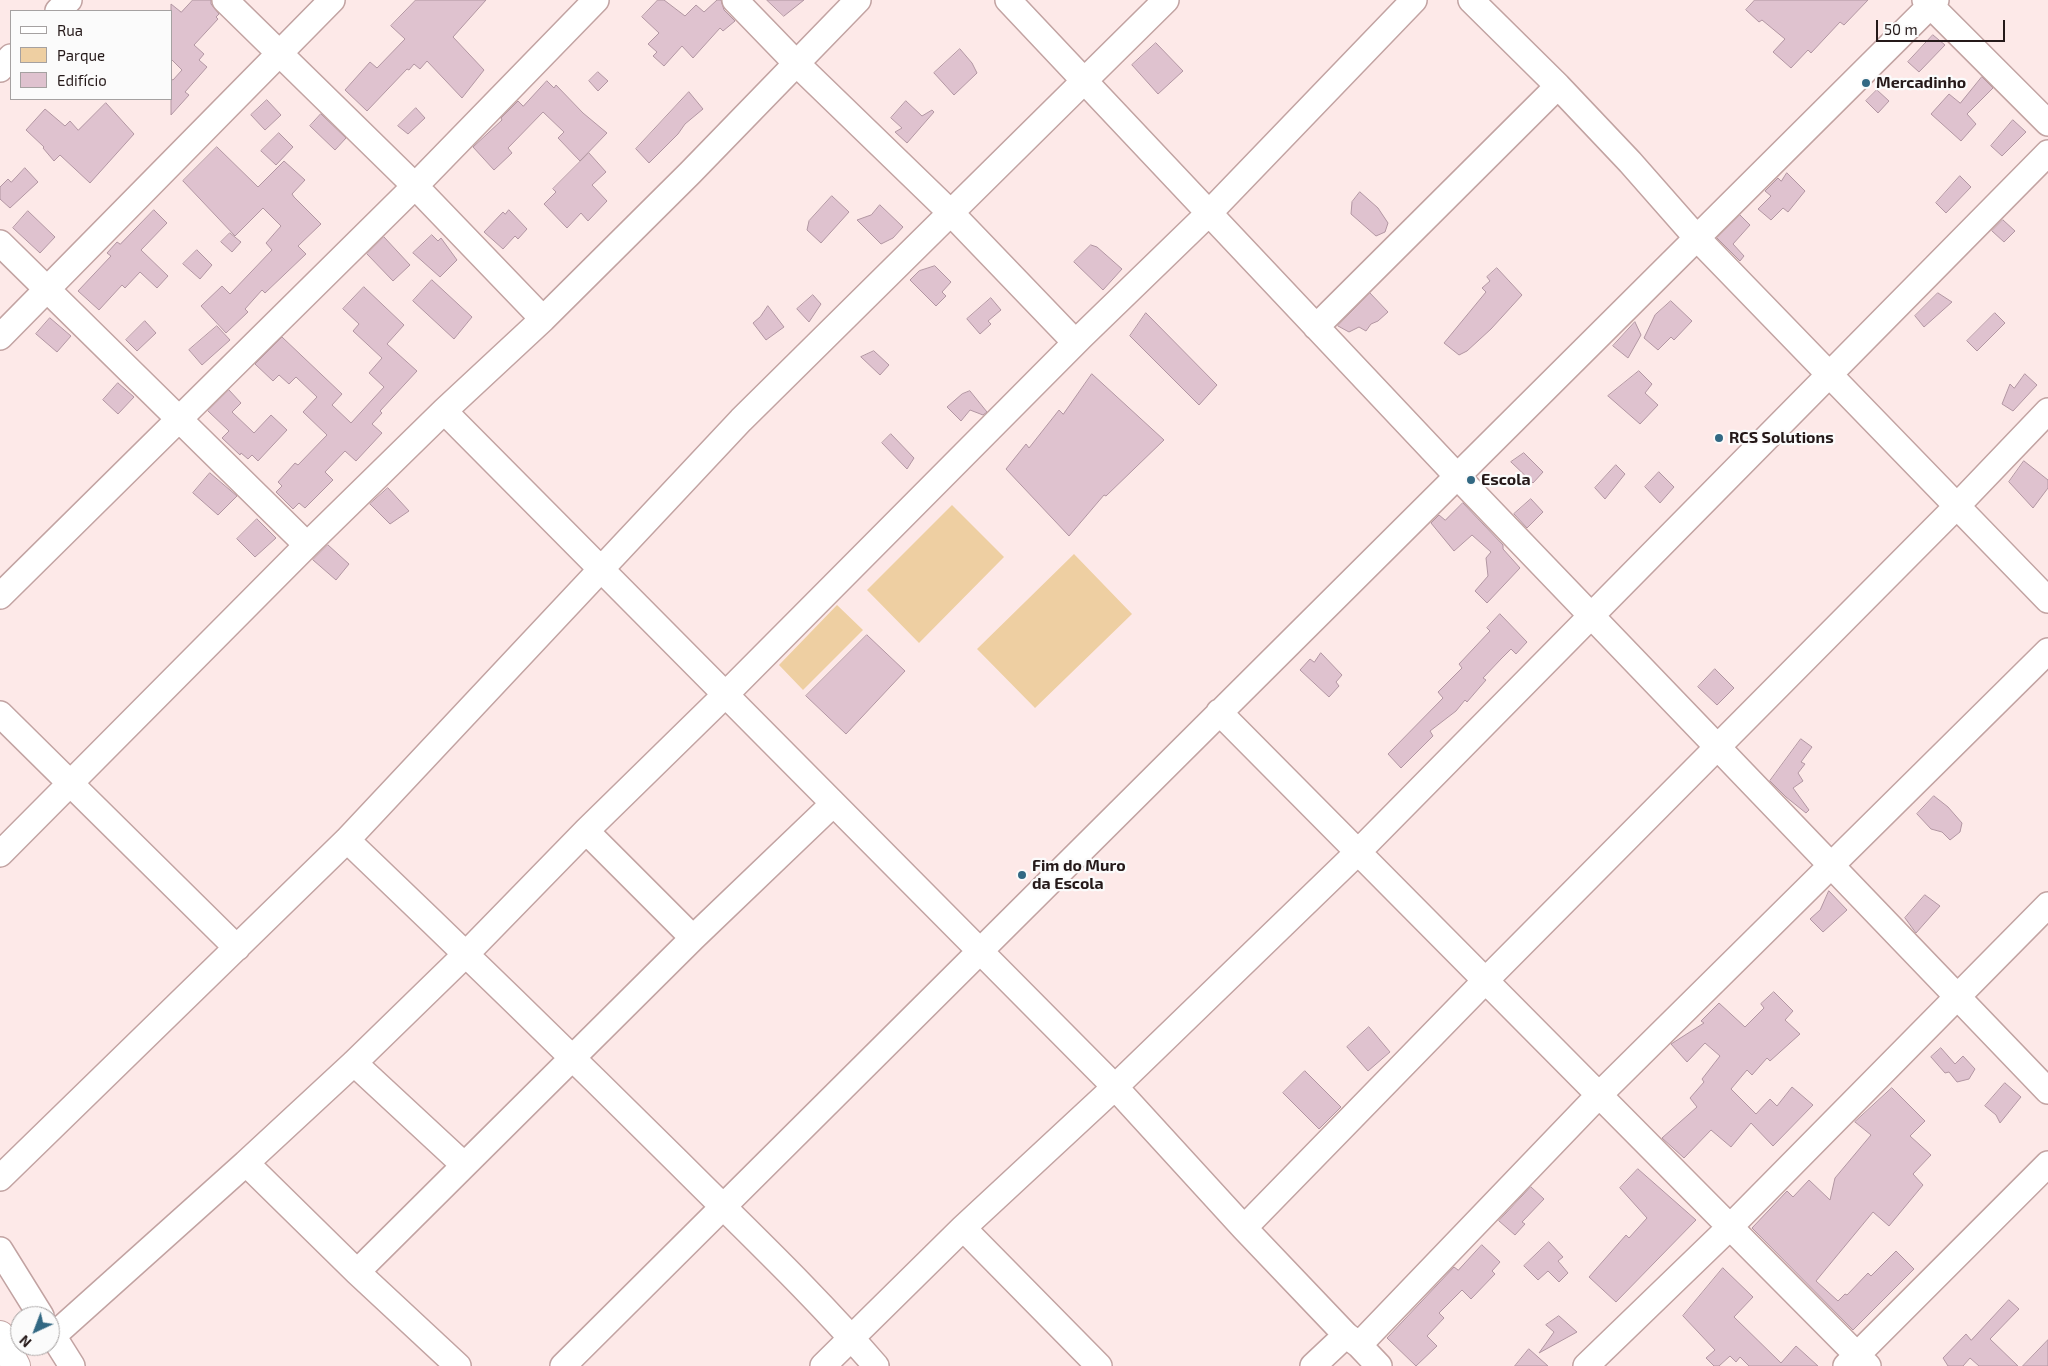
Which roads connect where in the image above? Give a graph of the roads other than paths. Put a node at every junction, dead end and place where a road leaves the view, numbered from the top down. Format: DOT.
graph roads {
  1 [pos="69,0"];
  2 [pos="225,0"];
  3 [pos="332,0"];
  4 [pos="596,0"];
  5 [pos="735,0"];
  6 [pos="858,0"];
  7 [pos="1008,0"];
  8 [pos="1166,0"];
  9 [pos="1414,0"];
  10 [pos="1471,0"];
  11 [pos="1930,2"];
  12 [pos="59,10"];
  13 [pos="280,53"];
  14 [pos="10,58"];
  15 [pos="796,63"];
  16 [pos="0,69"];
  17 [pos="1084,80"];
  18 [pos="1558,86"];
  19 [pos="2048,123"];
  20 [pos="2048,154"];
  21 [pos="415,186"];
  22 [pos="951,213"];
  23 [pos="1209,213"];
  24 [pos="1696,237"];
  25 [pos="0,243"];
  26 [pos="48,289"];
  27 [pos="543,319"];
  28 [pos="1316,327"];
  29 [pos="0,336"];
  30 [pos="1075,342"];
  31 [pos="1830,375"];
  32 [pos="2048,410"];
  33 [pos="444,411"];
  34 [pos="179,418"];
  35 [pos="1457,476"];
  36 [pos="1957,506"];
  37 [pos="307,545"];
  38 [pos="600,569"];
  39 [pos="0,596"];
  40 [pos="2048,600"];
  41 [pos="1592,616"];
  42 [pos="2048,651"];
  43 [pos="725,695"];
  44 [pos="1220,712"];
  45 [pos="0,714"];
  46 [pos="1719,748"];
  47 [pos="69,784"];
  48 [pos="833,804"];
  49 [pos="586,831"];
  50 [pos="347,840"];
  51 [pos="1358,852"];
  52 [pos="0,854"];
  53 [pos="1832,866"];
  54 [pos="2048,905"];
  55 [pos="693,938"];
  56 [pos="237,948"];
  57 [pos="979,952"];
  58 [pos="466,954"];
  59 [pos="1486,980"];
  60 [pos="1957,996"];
  61 [pos="573,1058"];
  62 [pos="354,1063"];
  63 [pos="1115,1088"];
  64 [pos="2048,1091"];
  65 [pos="1599,1095"];
  66 [pos="246,1163"];
  67 [pos="2048,1164"];
  68 [pos="464,1165"];
  69 [pos="0,1178"];
  70 [pos="723,1206"];
  71 [pos="1730,1227"];
  72 [pos="962,1228"];
  73 [pos="1244,1228"];
  74 [pos="0,1250"];
  75 [pos="357,1272"];
  76 [pos="35,1306"];
  77 [pos="60,1317"];
  78 [pos="0,1335"];
  79 [pos="851,1337"];
  80 [pos="1353,1340"];
  81 [pos="60,1346"];
  82 [pos="1857,1362"];
  83 [pos="16,1366"];
  84 [pos="72,1366"];
  85 [pos="458,1366"];
  86 [pos="563,1366"];
  87 [pos="823,1366"];
  88 [pos="876,1366"];
  89 [pos="1099,1366"];
  90 [pos="1313,1366"];
  91 [pos="1379,1366"];
  92 [pos="1586,1366"];
  1 -- 12 [label="street"];
  2 -- 13 [label="street"];
  3 -- 13 [label="street"];
  4 -- 21 [label="street"];
  5 -- 15 [label="street"];
  6 -- 15 [label="street"];
  7 -- 17 [label="street"];
  8 -- 17 [label="street"];
  9 -- 23 [label="street"];
  10 -- 18 [label="street"];
  11 -- 19 [label="street"];
  11 -- 24 [label="street"];
  13 -- 21 [label="street"];
  13 -- 26 [label="street"];
  14 -- 16 [label="street"];
  15 -- 22 [label="street"];
  15 -- 27 [label="street"];
  17 -- 22 [label="street"];
  17 -- 23 [label="street"];
  18 -- 24 [label="street"];
  18 -- 28 [label="street"];
  20 -- 31 [label="street"];
  21 -- 27 [label="street"];
  21 -- 34 [label="street"];
  22 -- 30 [label="street"];
  22 -- 38 [label="street"];
  23 -- 28 [label="street"];
  23 -- 30 [label="street"];
  24 -- 31 [label="street"];
  24 -- 35 [label="street"];
  25 -- 26 [label="street"];
  26 -- 29 [label="street"];
  26 -- 34 [label="street"];
  27 -- 33 [label="street"];
  28 -- 35 [label="street"];
  30 -- 43 [label="street"];
  31 -- 36 [label="street"];
  31 -- 41 [label="street"];
  32 -- 36 [label="street"];
  33 -- 37 [label="street"];
  33 -- 38 [label="street"];
  34 -- 37 [label="street"];
  34 -- 39 [label="street"];
  35 -- 41 [label="street"];
  35 -- 44 [label="street"];
  36 -- 40 [label="street"];
  36 -- 46 [label="street"];
  37 -- 47 [label="street"];
  38 -- 43 [label="street"];
  38 -- 50 [label="street"];
  41 -- 46 [label="street"];
  41 -- 51 [label="street"];
  42 -- 53 [label="street"];
  43 -- 48 [label="street"];
  43 -- 49 [label="street"];
  44 -- 51 [label="street"];
  44 -- 57 [label="street"];
  45 -- 47 [label="street"];
  46 -- 53 [label="street"];
  46 -- 59 [label="street"];
  47 -- 52 [label="street"];
  47 -- 56 [label="street"];
  48 -- 55 [label="street"];
  48 -- 57 [label="street"];
  49 -- 55 [label="street"];
  49 -- 58 [label="street"];
  50 -- 56 [label="street"];
  50 -- 58 [label="street"];
  51 -- 59 [label="street"];
  51 -- 63 [label="street"];
  53 -- 60 [label="street"];
  53 -- 65 [label="street"];
  54 -- 60 [label="street"];
  55 -- 61 [label="street"];
  56 -- 69 [label="street"];
  57 -- 63 [label="street"];
  57 -- 70 [label="street"];
  58 -- 61 [label="street"];
  58 -- 62 [label="street"];
  59 -- 65 [label="street"];
  59 -- 73 [label="street"];
  60 -- 64 [label="street"];
  60 -- 71 [label="street"];
  61 -- 68 [label="street"];
  61 -- 70 [label="street"];
  62 -- 66 [label="street"];
  62 -- 68 [label="street"];
  63 -- 72 [label="street"];
  63 -- 73 [label="street"];
  65 -- 71 [label="street"];
  65 -- 80 [label="street"];
  66 -- 75 [label="street"];
  66 -- 77 [label="street"];
  67 -- 82 [label="street"];
  68 -- 75 [label="street"];
  70 -- 79 [label="street"];
  70 -- 86 [label="street"];
  71 -- 82 [label="street"];
  71 -- 92 [label="street"];
  72 -- 79 [label="street"];
  72 -- 89 [label="street"];
  73 -- 80 [label="street"];
  74 -- 76 [label="street"];
  75 -- 85 [label="street"];
  78 -- 83 [label="main road"];
  79 -- 87 [label="street"];
  79 -- 88 [label="street"];
  80 -- 90 [label="street"];
  80 -- 91 [label="street"];
  81 -- 84 [label="street"];
}
